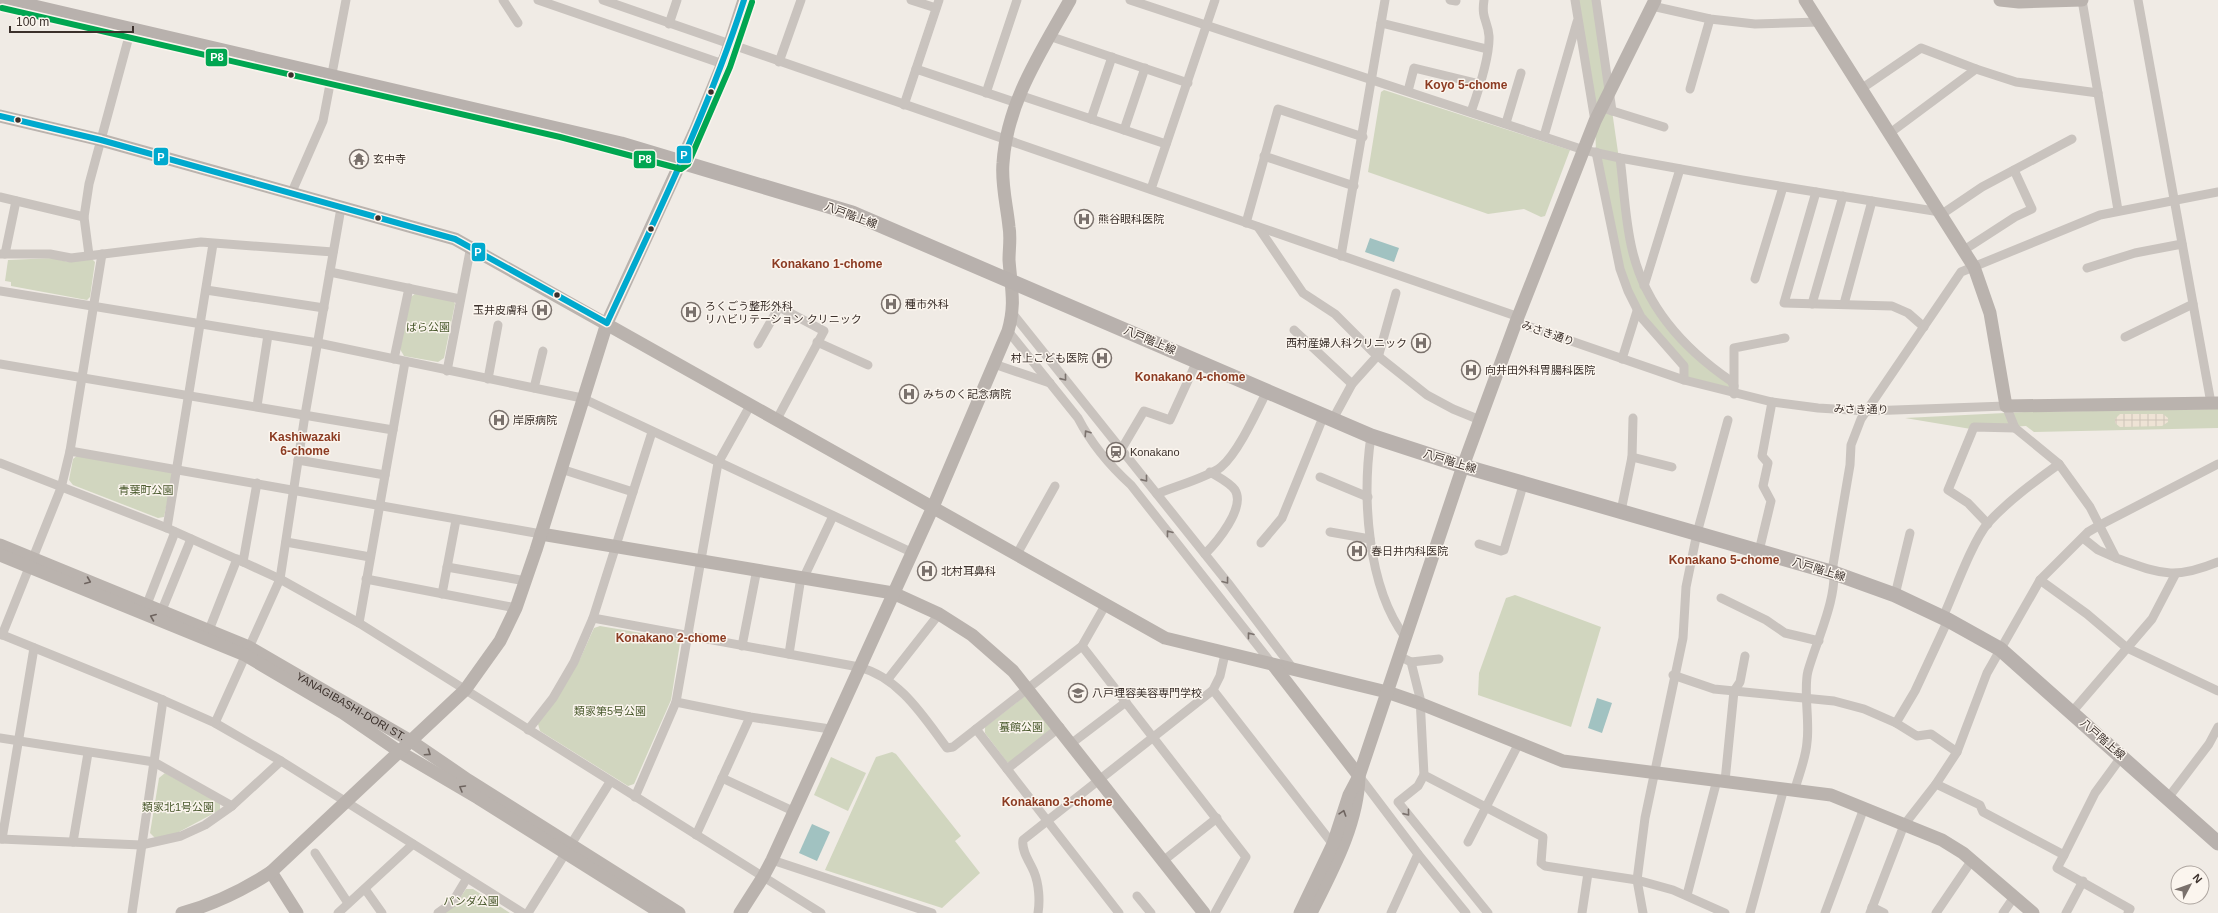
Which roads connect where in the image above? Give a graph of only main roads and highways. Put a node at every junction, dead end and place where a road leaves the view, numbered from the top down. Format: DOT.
graph roads {
  1 [pos="4,0"];
  2 [pos="2218,843"];
  1 -- 2 [label="main road, 八戸階上線"];
}
